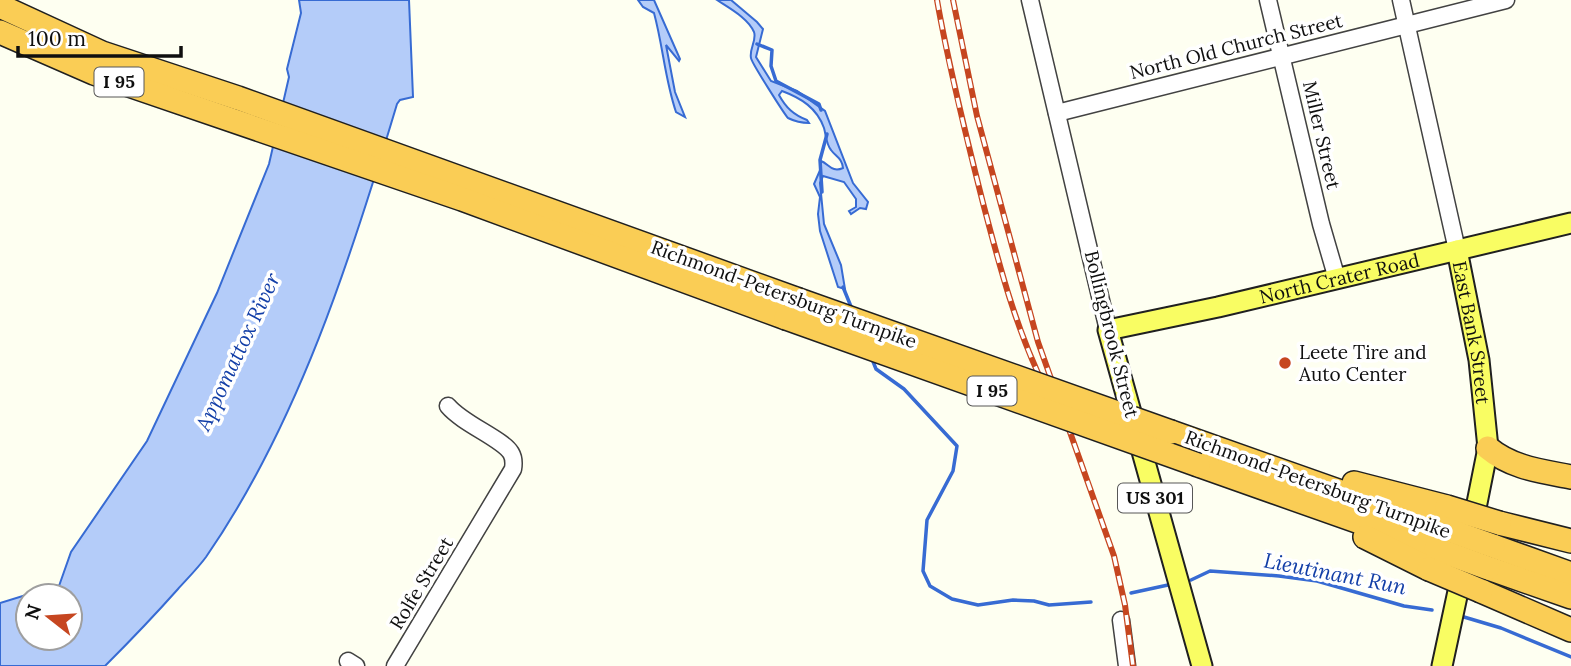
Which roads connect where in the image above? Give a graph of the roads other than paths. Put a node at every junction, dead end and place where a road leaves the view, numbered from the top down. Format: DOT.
graph roads {
  1 [pos="1030,0"];
  2 [pos="1268,0"];
  3 [pos="1401,0"];
  4 [pos="1506,0"];
  5 [pos="0,6"];
  6 [pos="1406,26"];
  7 [pos="0,32"];
  8 [pos="1282,57"];
  9 [pos="1057,113"];
  10 [pos="1571,223"];
  11 [pos="1457,250"];
  12 [pos="1337,279"];
  13 [pos="791,308"];
  14 [pos="1108,330"];
  15 [pos="448,406"];
  16 [pos="1488,448"];
  17 [pos="1202,454"];
  18 [pos="1571,477"];
  19 [pos="1438,538"];
  20 [pos="1571,541"];
  21 [pos="1491,557"];
  22 [pos="1571,573"];
  23 [pos="1571,597"];
  24 [pos="1121,620"];
  25 [pos="1571,629"];
  26 [pos="395,666"];
  27 [pos="1127,666"];
  28 [pos="1202,666"];
  29 [pos="1442,666"];
  1 -- 9 [label="street, Bollingbrook Street"];
  2 -- 8 [label="street, Miller Street"];
  3 -- 6 [label="street, East Bank Street"];
  4 -- 6 [label="street, North Old Church Street"];
  5 -- 13 [label="highway, Richmond-Petersburg Turnpike / I 95"];
  6 -- 8 [label="street, North Old Church Street"];
  6 -- 11 [label="street, East Bank Street"];
  7 -- 13 [label="highway, Richmond-Petersburg Turnpike / I 95"];
  8 -- 9 [label="street, North Old Church Street"];
  8 -- 12 [label="street, Miller Street"];
  9 -- 14 [label="street, Bollingbrook Street"];
  10 -- 11 [label="main road, North Crater Road"];
  11 -- 12 [label="main road, North Crater Road"];
  11 -- 16 [label="main road, East Bank Street"];
  12 -- 14 [label="main road, North Crater Road"];
  13 -- 17 [label="highway, Richmond-Petersburg Turnpike / I 95, bridge"];
  13 -- 17 [label="highway, Richmond-Petersburg Turnpike / I 95, bridge"];
  14 -- 28 [label="main road, Bollingbrook Street / US 301"];
  15 -- 26 [label="street, Rolfe Street"];
  16 -- 18 [label="highway"];
  16 -- 29 [label="main road, East Bank Street"];
  17 -- 19 [label="highway, Richmond-Petersburg Turnpike / I 95"];
  17 -- 19 [label="highway, Richmond-Petersburg Turnpike / I 95"];
  19 -- 20 [label="highway, bridge"];
  19 -- 21 [label="highway, Richmond-Petersburg Turnpike / I 95, bridge"];
  19 -- 25 [label="highway, bridge"];
  21 -- 22 [label="highway, Richmond-Petersburg Turnpike / I 95"];
  21 -- 23 [label="highway, Richmond-Petersburg Turnpike / I 95"];
  24 -- 27 [label="street"];
}
